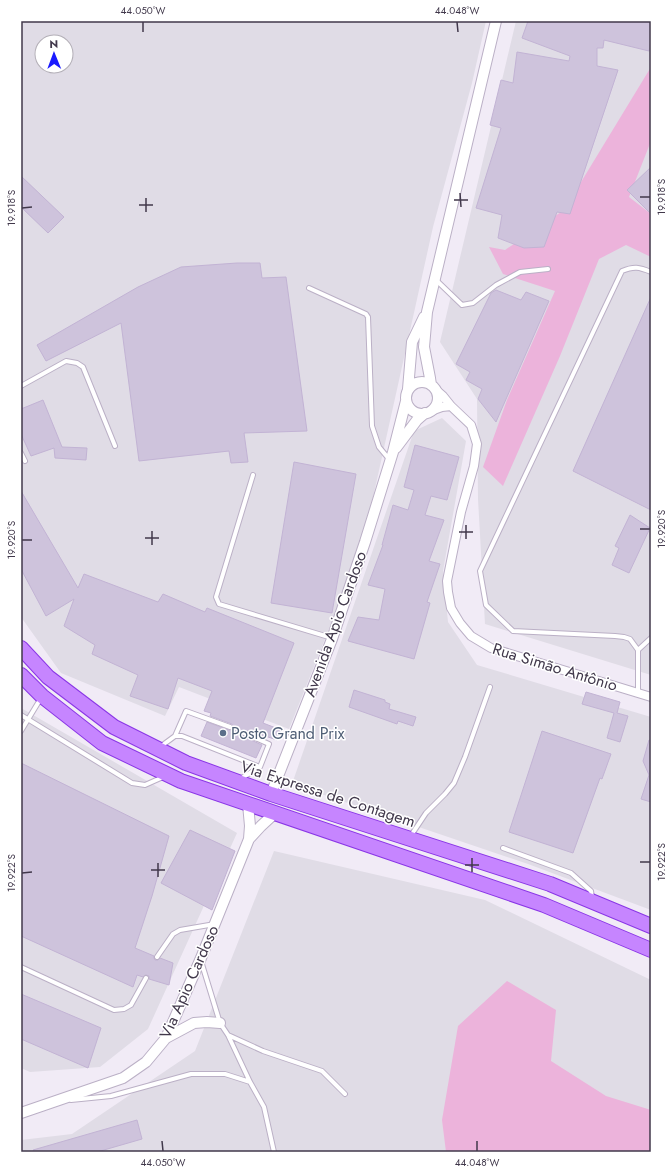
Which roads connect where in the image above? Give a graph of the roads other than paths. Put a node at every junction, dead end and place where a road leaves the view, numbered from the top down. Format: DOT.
graph roads {
  1 [pos="496,21"];
  2 [pos="548,269"];
  3 [pos="651,272"];
  4 [pos="435,279"];
  5 [pos="309,288"];
  6 [pos="427,312"];
  7 [pos="21,386"];
  8 [pos="433,387"];
  9 [pos="408,389"];
  10 [pos="406,401"];
  11 [pos="451,406"];
  12 [pos="428,412"];
  13 [pos="115,446"];
  14 [pos="21,453"];
  15 [pos="392,456"];
  16 [pos="25,461"];
  17 [pos="253,475"];
  18 [pos="651,638"];
  19 [pos="332,639"];
  20 [pos="21,648"];
  21 [pos="638,650"];
  22 [pos="21,674"];
  23 [pos="490,686"];
  24 [pos="638,693"];
  25 [pos="42,696"];
  26 [pos="651,697"];
  27 [pos="21,715"];
  28 [pos="28,719"];
  29 [pos="230,727"];
  30 [pos="21,731"];
  31 [pos="244,733"];
  32 [pos="175,736"];
  33 [pos="158,749"];
  34 [pos="260,767"];
  35 [pos="168,775"];
  36 [pos="237,782"];
  37 [pos="271,794"];
  38 [pos="248,804"];
  39 [pos="275,813"];
  40 [pos="249,839"];
  41 [pos="409,839"];
  42 [pos="503,848"];
  43 [pos="593,902"];
  44 [pos="215,924"];
  45 [pos="651,926"];
  46 [pos="651,950"];
  47 [pos="157,957"];
  48 [pos="201,958"];
  49 [pos="21,967"];
  50 [pos="146,978"];
  51 [pos="220,1023"];
  52 [pos="228,1035"];
  53 [pos="166,1038"];
  54 [pos="250,1082"];
  55 [pos="345,1094"];
  56 [pos="52,1102"];
  57 [pos="21,1113"];
  58 [pos="274,1152"];
  1 -- 4 [label="street"];
  2 -- 4 [label="lane"];
  3 -- 21 [label="lane"];
  4 -- 6 [label="street"];
  5 -- 15 [label="lane"];
  6 -- 8 [label="street"];
  6 -- 9 [label="street"];
  7 -- 13 [label="lane"];
  8 -- 9 [label="street"];
  8 -- 11 [label="street, Rua Simão Antônio"];
  8 -- 12 [label="street"];
  9 -- 10 [label="street"];
  10 -- 12 [label="street"];
  10 -- 15 [label="street, Avenida Apio Cardoso"];
  11 -- 12 [label="street"];
  11 -- 24 [label="street, Rua Simão Antônio"];
  12 -- 15 [label="street, Avenida Apio Cardoso"];
  14 -- 16 [label="lane"];
  15 -- 19 [label="street, Avenida Apio Cardoso"];
  17 -- 19 [label="lane"];
  18 -- 21 [label="lane"];
  19 -- 37 [label="street, Avenida Apio Cardoso"];
  20 -- 33 [label="highway, Via Expressa de Contagem"];
  21 -- 24 [label="lane"];
  22 -- 25 [label="highway"];
  23 -- 41 [label="lane"];
  24 -- 26 [label="street, Rua Simão Antônio"];
  25 -- 28 [label="lane"];
  25 -- 35 [label="highway"];
  27 -- 28 [label="lane"];
  28 -- 30 [label="lane"];
  28 -- 35 [label="lane"];
  29 -- 32 [label="lane"];
  31 -- 34 [label="lane"];
  32 -- 33 [label="lane"];
  32 -- 34 [label="lane"];
  33 -- 36 [label="highway, Via Expressa de Contagem"];
  34 -- 36 [label="lane"];
  35 -- 38 [label="highway"];
  36 -- 37 [label="highway, Via Expressa de Contagem"];
  37 -- 41 [label="highway, Via Expressa de Contagem"];
  38 -- 39 [label="highway"];
  38 -- 40 [label="street, Via Apio Cardoso"];
  39 -- 40 [label="street, Via Apio Cardoso"];
  39 -- 46 [label="highway"];
  40 -- 44 [label="street, Via Apio Cardoso"];
  41 -- 43 [label="highway, Via Expressa de Contagem"];
  42 -- 43 [label="lane"];
  43 -- 45 [label="highway, Via Expressa de Contagem"];
  44 -- 47 [label="lane"];
  44 -- 48 [label="street, Via Apio Cardoso"];
  48 -- 51 [label="lane"];
  48 -- 53 [label="street, Via Apio Cardoso"];
  49 -- 50 [label="lane"];
  51 -- 52 [label="lane"];
  51 -- 53 [label="street"];
  52 -- 54 [label="lane"];
  52 -- 55 [label="lane"];
  53 -- 56 [label="street, Via Apio Cardoso"];
  54 -- 56 [label="lane"];
  54 -- 58 [label="lane"];
  56 -- 57 [label="street, Via Apio Cardoso"];
}
